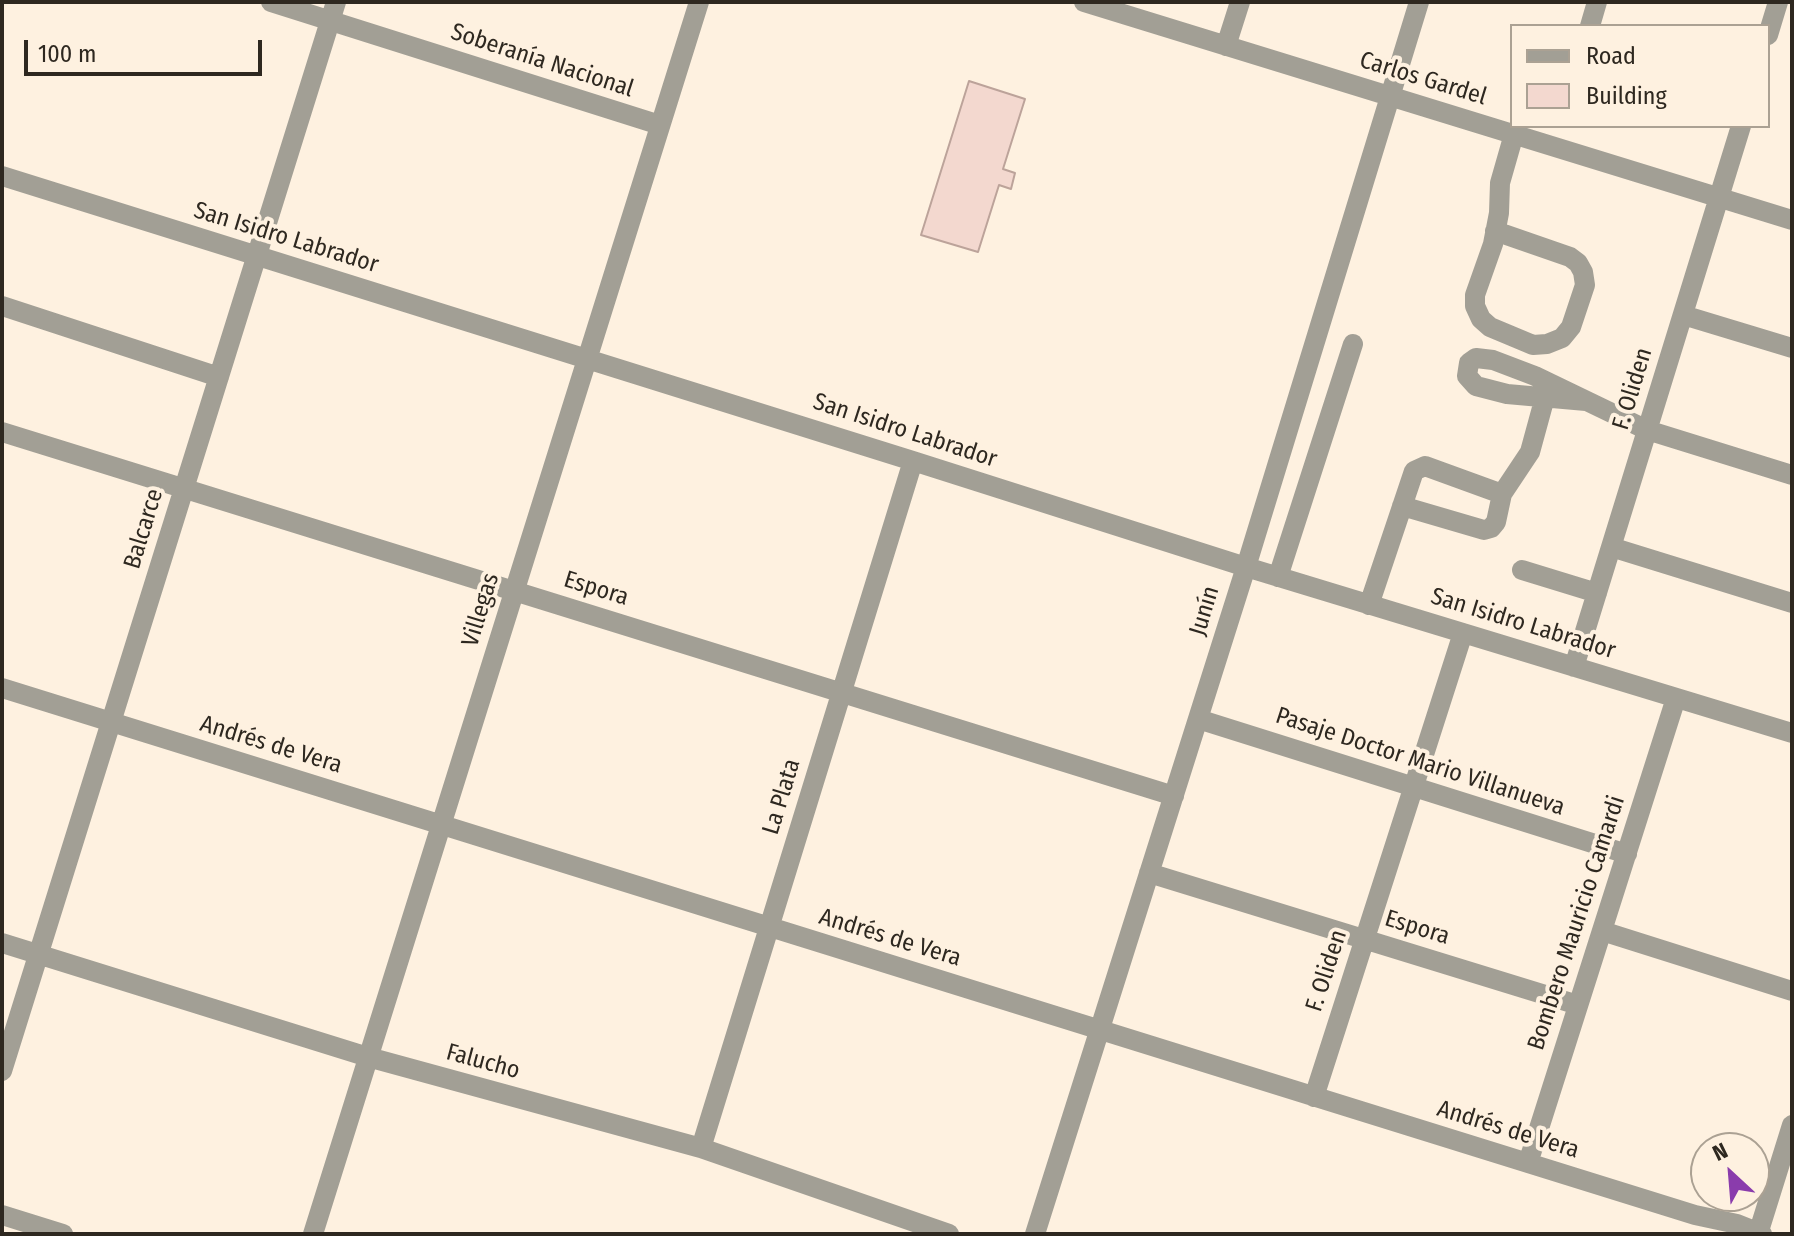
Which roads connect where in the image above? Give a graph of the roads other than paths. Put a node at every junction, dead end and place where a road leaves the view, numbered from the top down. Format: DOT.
graph roads {
  1 [pos="271,2"];
  2 [pos="699,2"];
  3 [pos="1084,2"];
  4 [pos="1240,2"];
  5 [pos="1419,2"];
  6 [pos="1597,2"];
  7 [pos="1778,2"];
  8 [pos="333,11"];
  9 [pos="1591,24"];
  10 [pos="1770,28"];
  11 [pos="1226,46"];
  12 [pos="1391,96"];
  13 [pos="660,125"];
  14 [pos="1740,128"];
  15 [pos="1514,134"];
  16 [pos="1556,136"];
  17 [pos="2,176"];
  18 [pos="1719,198"];
  19 [pos="1792,220"];
  20 [pos="1495,231"];
  21 [pos="257,256"];
  22 [pos="2,306"];
  23 [pos="1683,315"];
  24 [pos="1353,344"];
  25 [pos="1792,348"];
  26 [pos="587,359"];
  27 [pos="219,377"];
  28 [pos="1545,397"];
  29 [pos="1586,401"];
  30 [pos="1647,430"];
  31 [pos="2,432"];
  32 [pos="913,461"];
  33 [pos="1792,475"];
  34 [pos="184,489"];
  35 [pos="1502,494"];
  36 [pos="1402,506"];
  37 [pos="1611,547"];
  38 [pos="1246,567"];
  39 [pos="1522,570"];
  40 [pos="1278,577"];
  41 [pos="514,591"];
  42 [pos="1597,593"];
  43 [pos="1792,603"];
  44 [pos="1369,605"];
  45 [pos="1463,633"];
  46 [pos="1574,667"];
  47 [pos="2,688"];
  48 [pos="842,693"];
  49 [pos="1676,698"];
  50 [pos="1198,719"];
  51 [pos="111,722"];
  52 [pos="1792,733"];
  53 [pos="1414,787"];
  54 [pos="1174,796"];
  55 [pos="440,825"];
  56 [pos="1627,854"];
  57 [pos="1149,873"];
  58 [pos="769,927"];
  59 [pos="1602,931"];
  60 [pos="1365,939"];
  61 [pos="2,943"];
  62 [pos="38,955"];
  63 [pos="1792,991"];
  64 [pos="1578,1005"];
  65 [pos="1099,1030"];
  66 [pos="368,1057"];
  67 [pos="2,1071"];
  68 [pos="1314,1097"];
  69 [pos="1792,1125"];
  70 [pos="701,1148"];
  71 [pos="1528,1163"];
  72 [pos="2,1215"];
  73 [pos="63,1234"];
  74 [pos="313,1234"];
  75 [pos="949,1234"];
  76 [pos="1035,1234"];
  77 [pos="1760,1234"];
  1 -- 8 [label="street, Soberanía Nacional"];
  2 -- 13 [label="street, Villegas"];
  3 -- 11 [label="street, Carlos Gardel"];
  4 -- 11 [label="street"];
  5 -- 12 [label="street, Junín"];
  6 -- 9 [label="street"];
  7 -- 10 [label="street"];
  8 -- 13 [label="street, Soberanía Nacional"];
  8 -- 21 [label="street, Balcarce"];
  11 -- 12 [label="street, Carlos Gardel"];
  12 -- 15 [label="street, Carlos Gardel"];
  12 -- 38 [label="street, Junín"];
  13 -- 26 [label="street, Villegas"];
  14 -- 18 [label="street, F. Oliden"];
  15 -- 16 [label="street, Carlos Gardel"];
  15 -- 20 [label="street"];
  16 -- 18 [label="street, Carlos Gardel"];
  17 -- 21 [label="street, San Isidro Labrador"];
  18 -- 19 [label="street, Carlos Gardel"];
  18 -- 23 [label="street, F. Oliden"];
  20 -- 20 [label="street"];
  21 -- 26 [label="street, San Isidro Labrador"];
  21 -- 27 [label="street, Balcarce"];
  22 -- 27 [label="street"];
  23 -- 25 [label="street"];
  23 -- 30 [label="street, F. Oliden"];
  24 -- 40 [label="street"];
  26 -- 32 [label="street, San Isidro Labrador"];
  26 -- 41 [label="street, Villegas"];
  27 -- 34 [label="street, Balcarce"];
  28 -- 29 [label="street"];
  28 -- 29 [label="street"];
  28 -- 35 [label="street"];
  29 -- 30 [label="street"];
  30 -- 33 [label="street"];
  30 -- 37 [label="street, F. Oliden"];
  31 -- 34 [label="street, Espora"];
  32 -- 38 [label="street, San Isidro Labrador"];
  32 -- 48 [label="street, La Plata"];
  34 -- 41 [label="street, Espora"];
  34 -- 51 [label="street, Balcarce"];
  35 -- 36 [label="street"];
  35 -- 36 [label="street"];
  36 -- 44 [label="street"];
  37 -- 42 [label="street, F. Oliden"];
  37 -- 43 [label="street"];
  38 -- 40 [label="street, San Isidro Labrador"];
  38 -- 50 [label="street, Junín"];
  39 -- 42 [label="street"];
  40 -- 44 [label="street, San Isidro Labrador"];
  41 -- 48 [label="street, Espora"];
  41 -- 55 [label="street, Villegas"];
  42 -- 46 [label="street, F. Oliden"];
  44 -- 45 [label="street, San Isidro Labrador"];
  45 -- 46 [label="street, San Isidro Labrador"];
  45 -- 53 [label="street, F. Oliden"];
  46 -- 49 [label="street, San Isidro Labrador"];
  47 -- 51 [label="street, Andrés de Vera"];
  48 -- 54 [label="street, Espora"];
  48 -- 58 [label="street, La Plata"];
  49 -- 52 [label="street, San Isidro Labrador"];
  49 -- 56 [label="street, Bombero Mauricio Camardi"];
  50 -- 53 [label="street, Pasaje Doctor Mario Villanueva"];
  50 -- 54 [label="street, Junín"];
  51 -- 55 [label="street, Andrés de Vera"];
  51 -- 62 [label="street, Balcarce"];
  53 -- 56 [label="street, Pasaje Doctor Mario Villanueva"];
  53 -- 60 [label="street, F. Oliden"];
  54 -- 57 [label="street, Junín"];
  55 -- 58 [label="street, Andrés de Vera"];
  55 -- 66 [label="street, Villegas"];
  56 -- 59 [label="street, Bombero Mauricio Camardi"];
  57 -- 60 [label="street, Espora"];
  57 -- 65 [label="street, Junín"];
  58 -- 65 [label="street, Andrés de Vera"];
  58 -- 70 [label="street, La Plata"];
  59 -- 63 [label="street"];
  59 -- 64 [label="street, Bombero Mauricio Camardi"];
  60 -- 64 [label="street, Espora"];
  60 -- 68 [label="street, F. Oliden"];
  61 -- 62 [label="street, Falucho"];
  62 -- 66 [label="street, Falucho"];
  62 -- 67 [label="street, Balcarce"];
  64 -- 71 [label="street, Bombero Mauricio Camardi"];
  65 -- 68 [label="street, Andrés de Vera"];
  65 -- 76 [label="street, Junín"];
  66 -- 70 [label="street, Falucho"];
  66 -- 74 [label="street, Villegas"];
  68 -- 71 [label="street, Andrés de Vera"];
  69 -- 77 [label="street"];
  70 -- 75 [label="street, Falucho"];
  71 -- 77 [label="street, Andrés de Vera"];
  72 -- 73 [label="street"];
}
